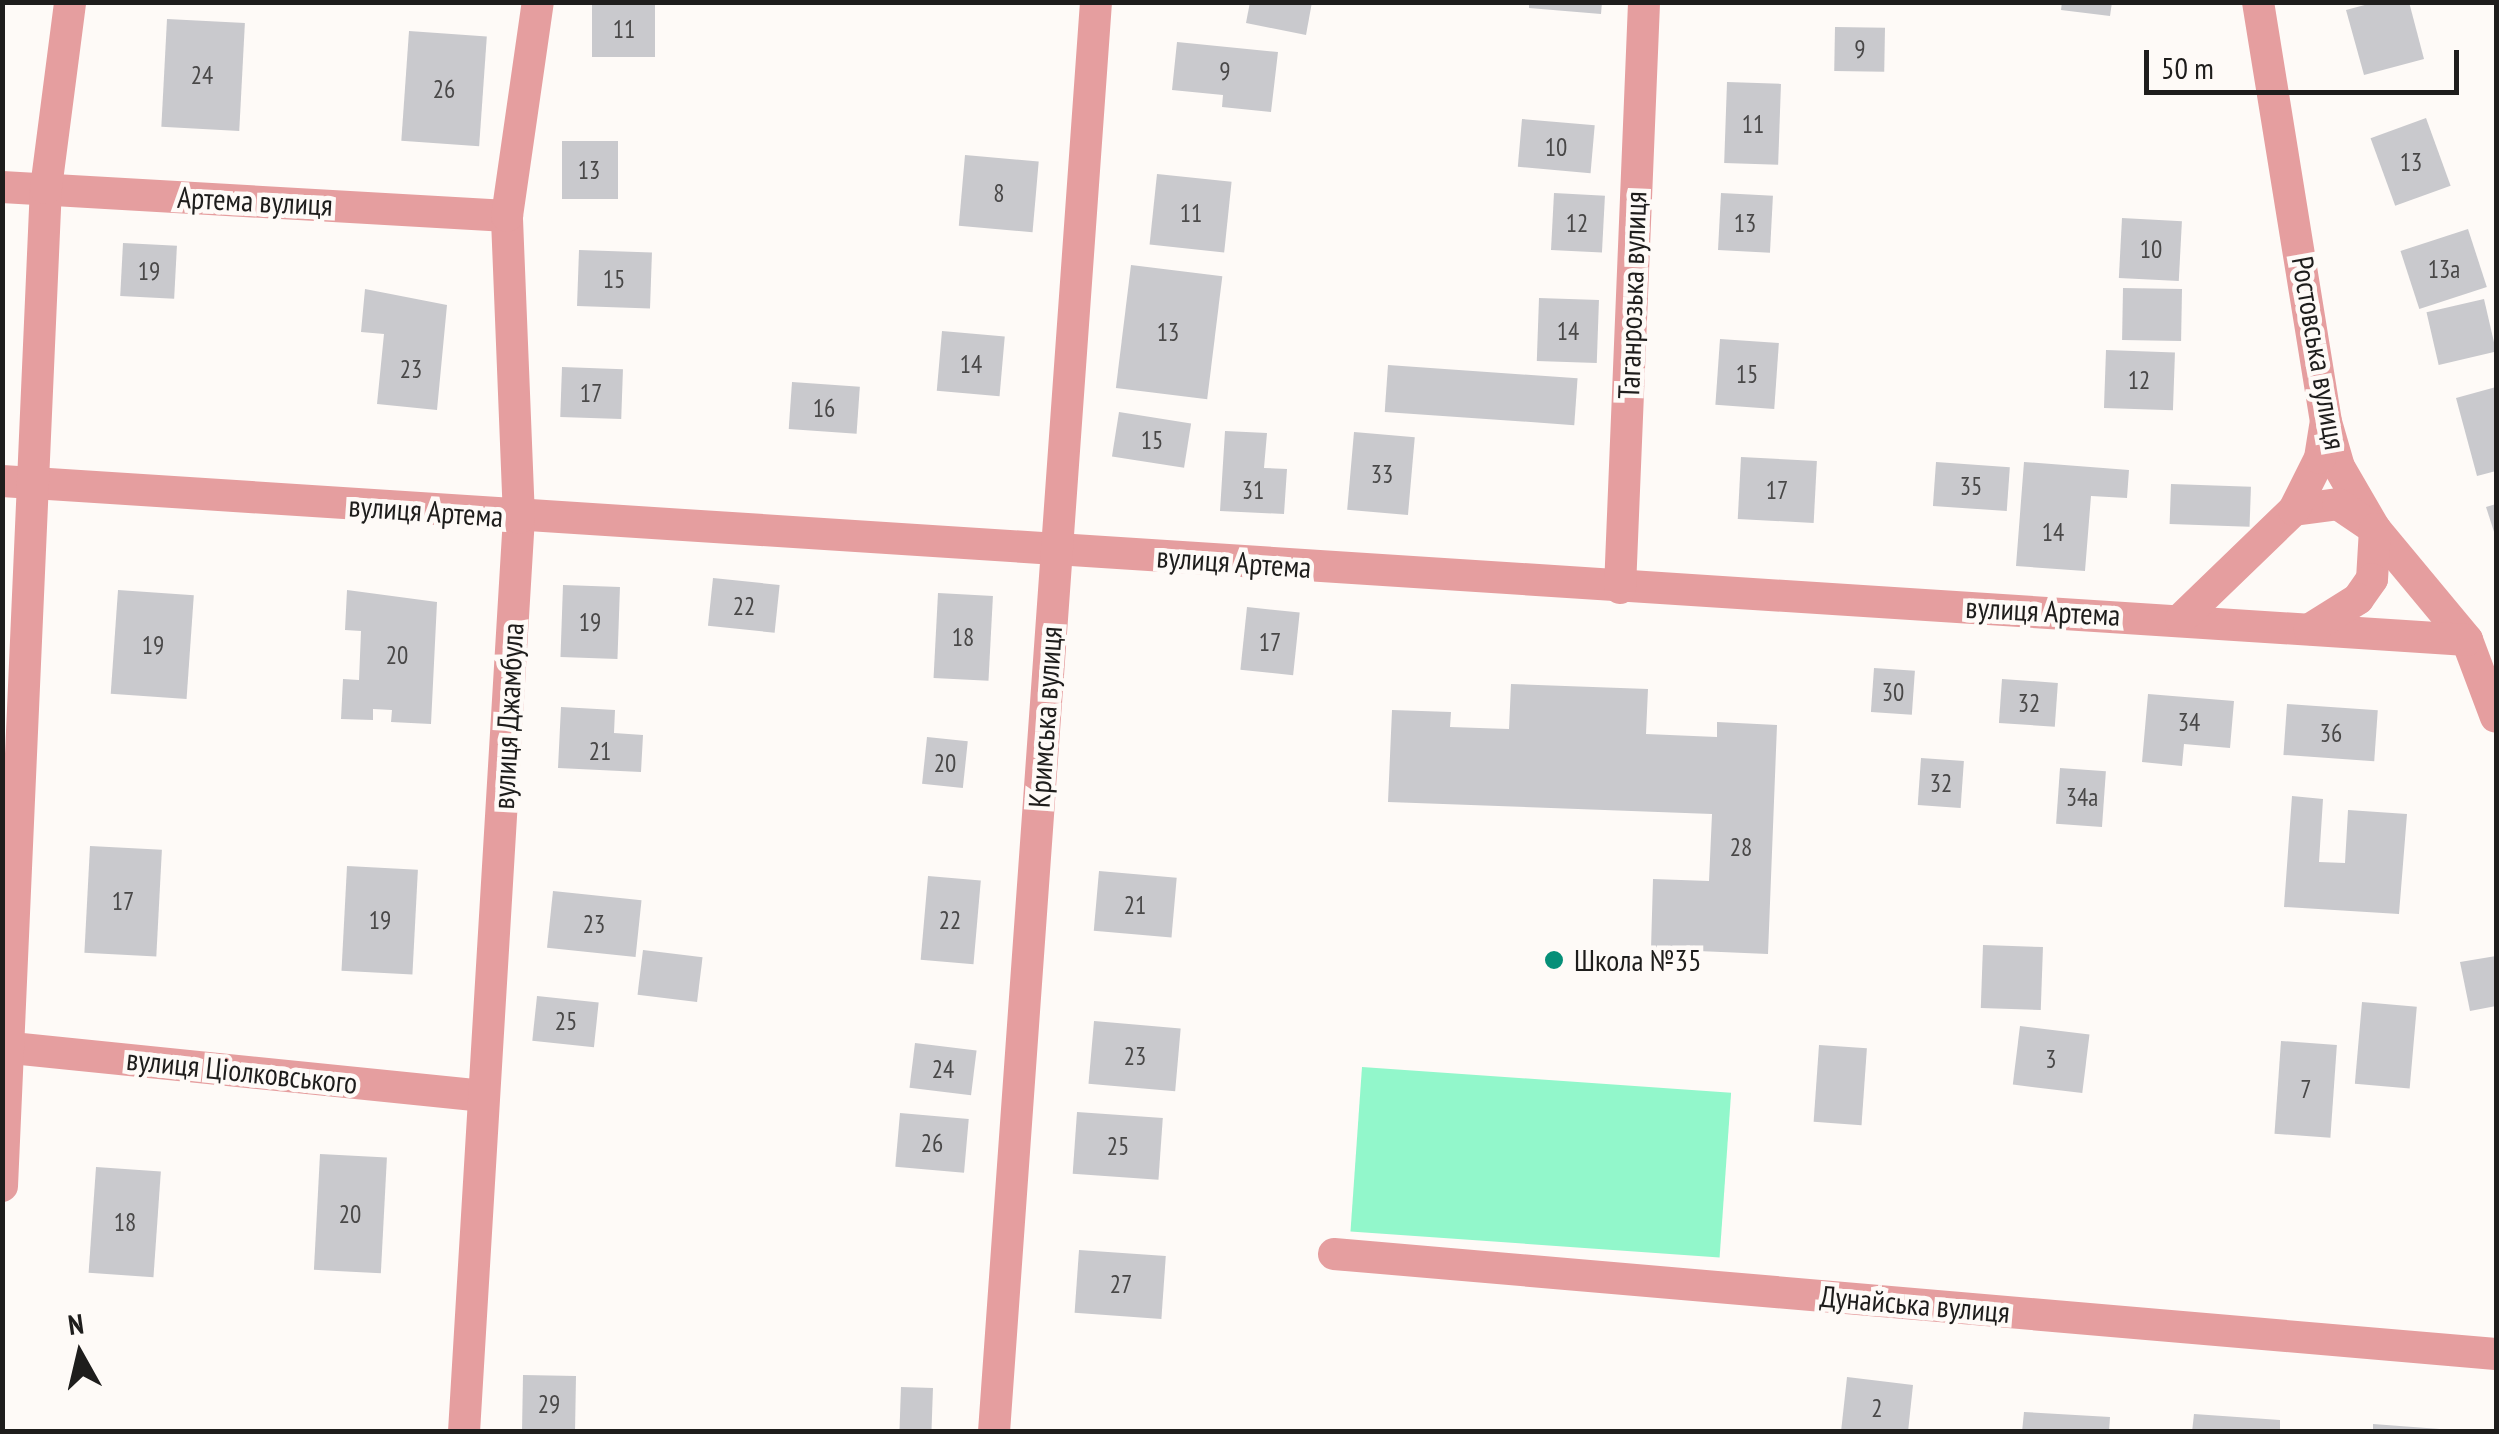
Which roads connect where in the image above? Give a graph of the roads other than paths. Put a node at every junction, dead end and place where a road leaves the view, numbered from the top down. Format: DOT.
graph roads {
  1 [pos="70,2"];
  2 [pos="538,2"];
  3 [pos="1096,2"];
  4 [pos="1644,2"];
  5 [pos="2258,2"];
  6 [pos="2,186"];
  7 [pos="46,188"];
  8 [pos="507,216"];
  9 [pos="2326,422"];
  10 [pos="16,481"];
  11 [pos="2294,510"];
  12 [pos="520,518"];
  13 [pos="2374,530"];
  14 [pos="1057,550"];
  15 [pos="1620,588"];
  16 [pos="2181,619"];
  17 [pos="2310,629"];
  18 [pos="2466,640"];
  19 [pos="2490,677"];
  20 [pos="2496,718"];
  21 [pos="6,1047"];
  22 [pos="482,1096"];
  23 [pos="2,1186"];
  24 [pos="1334,1254"];
  25 [pos="2496,1354"];
  26 [pos="464,1432"];
  27 [pos="994,1432"];
  1 -- 7 [label="street"];
  2 -- 8 [label="street, вулиця Джамбула"];
  3 -- 14 [label="street, Кримська вулиця"];
  4 -- 15 [label="street, Таганрозька вулиця"];
  5 -- 9 [label="street, Ростовська вулиця"];
  6 -- 7 [label="street, Артема вулиця"];
  7 -- 8 [label="street, Артема вулиця"];
  7 -- 10 [label="street"];
  8 -- 12 [label="street, вулиця Джамбула"];
  9 -- 11 [label="street"];
  9 -- 13 [label="street, Ростовська вулиця"];
  10 -- 12 [label="street, вулиця Артема"];
  10 -- 21 [label="street"];
  11 -- 13 [label="street"];
  11 -- 16 [label="street"];
  12 -- 14 [label="street, вулиця Артема"];
  12 -- 22 [label="street, вулиця Джамбула"];
  13 -- 17 [label="street"];
  13 -- 18 [label="street, Ростовська вулиця"];
  14 -- 15 [label="street, вулиця Артема"];
  14 -- 27 [label="street, Кримська вулиця"];
  15 -- 16 [label="street, вулиця Артема"];
  16 -- 17 [label="street, вулиця Артема"];
  17 -- 18 [label="street, вулиця Артема"];
  18 -- 19 [label="street, Ростовська вулиця"];
  19 -- 20 [label="street, Ростовська вулиця"];
  21 -- 22 [label="street, вулиця Ціолковського"];
  21 -- 23 [label="street"];
  22 -- 26 [label="street, вулиця Джамбула"];
  24 -- 25 [label="street, Дунайська вулиця"];
}
